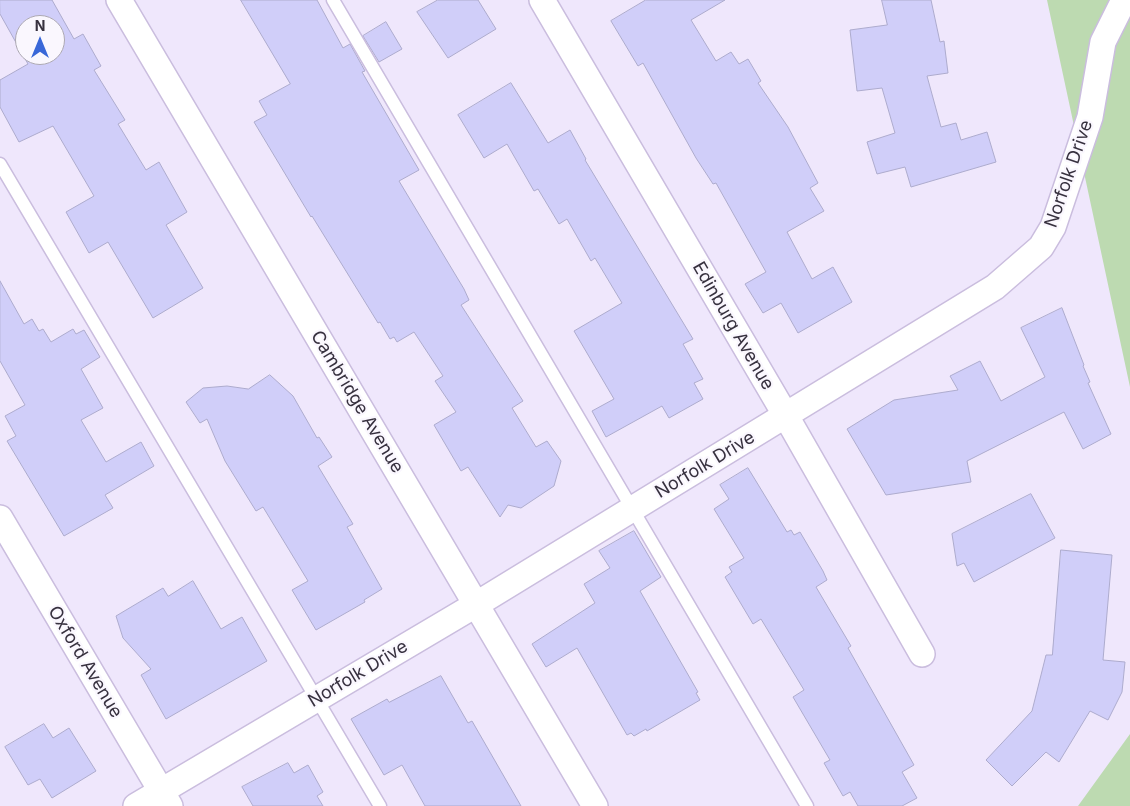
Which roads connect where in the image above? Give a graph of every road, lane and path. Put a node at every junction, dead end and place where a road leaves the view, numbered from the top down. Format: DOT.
graph roads {
  1 [pos="118,0"];
  2 [pos="332,0"];
  3 [pos="542,0"];
  4 [pos="1124,0"];
  5 [pos="0,164"];
  6 [pos="786,416"];
  7 [pos="634,508"];
  8 [pos="0,518"];
  9 [pos="477,604"];
  10 [pos="922,654"];
  11 [pos="316,699"];
  12 [pos="166,799"];
  13 [pos="136,806"];
  14 [pos="380,806"];
  15 [pos="595,806"];
  16 [pos="807,806"];
  1 -- 9 [label="street, Cambridge Avenue"];
  2 -- 7 [label="lane"];
  3 -- 6 [label="street, Edinburg Avenue"];
  4 -- 6 [label="street, Norfolk Drive"];
  5 -- 11 [label="lane"];
  6 -- 7 [label="street, Norfolk Drive"];
  6 -- 10 [label="street, Edinburg Avenue"];
  7 -- 9 [label="street, Norfolk Drive"];
  7 -- 16 [label="lane"];
  8 -- 12 [label="street, Oxford Avenue"];
  9 -- 11 [label="street, Norfolk Drive"];
  9 -- 15 [label="street, Cambridge Avenue"];
  11 -- 12 [label="street, Norfolk Drive"];
  11 -- 14 [label="lane"];
  12 -- 13 [label="street, Norfolk Drive"];
}
